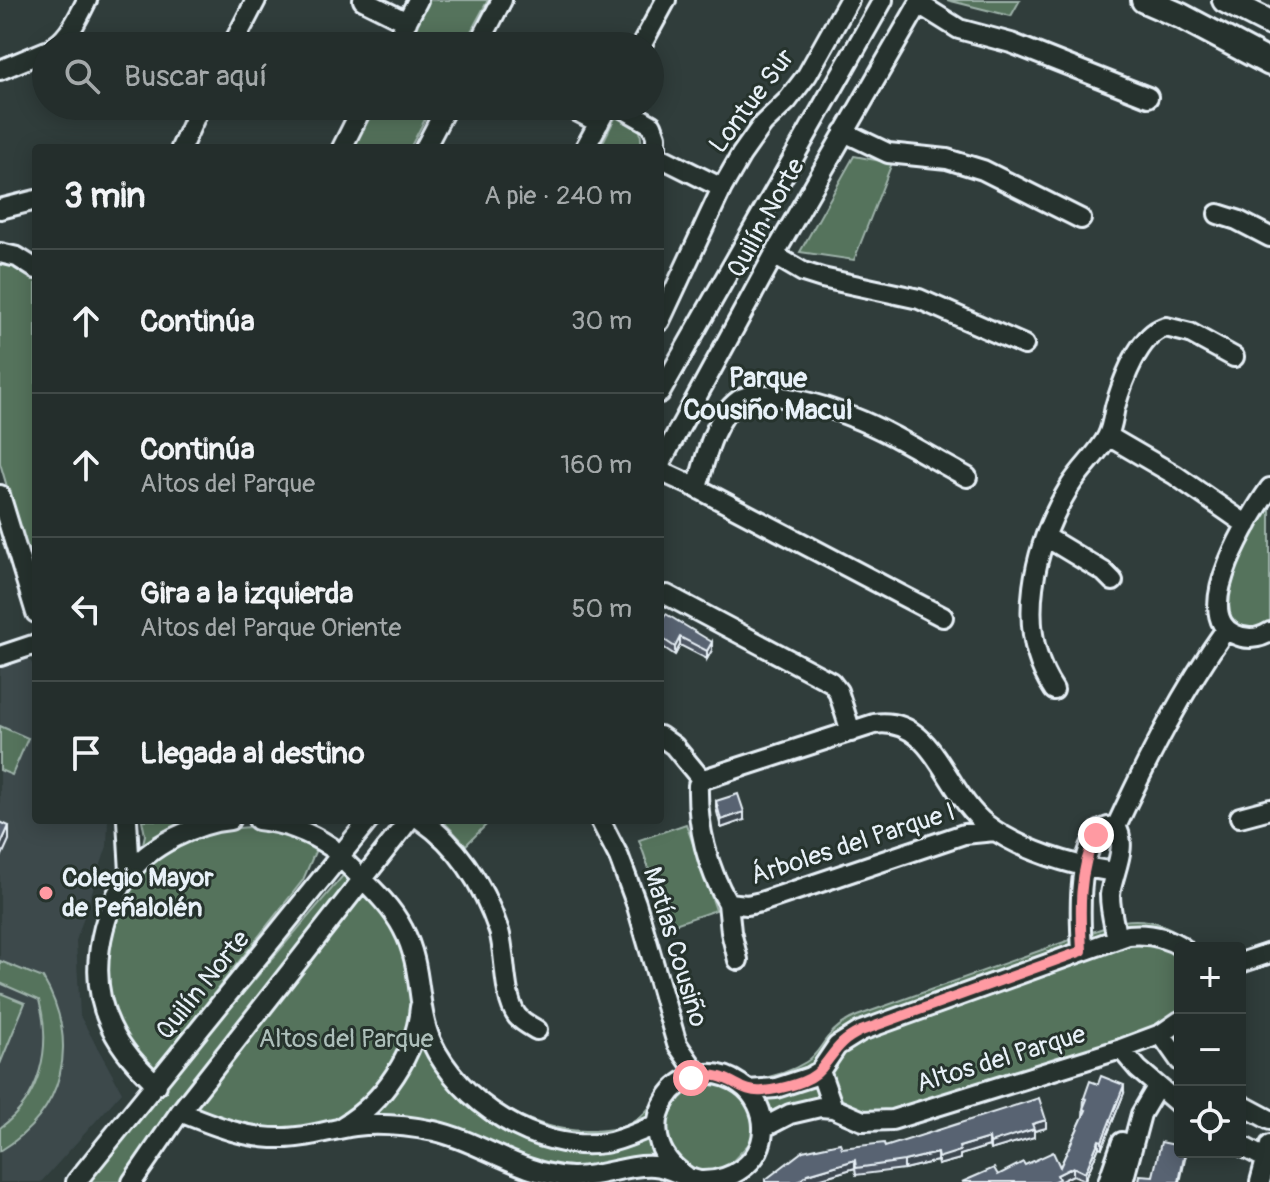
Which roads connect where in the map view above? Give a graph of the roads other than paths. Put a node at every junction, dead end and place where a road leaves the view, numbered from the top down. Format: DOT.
graph roads {
  1 [pos="87,0"];
  2 [pos="256,0"];
  3 [pos="363,0"];
  4 [pos="418,0"];
  5 [pos="502,0"];
  6 [pos="666,0"];
  7 [pos="849,0"];
  8 [pos="883,0"];
  9 [pos="1144,0"];
  10 [pos="1225,0"];
  11 [pos="920,2"];
  12 [pos="407,22"];
  13 [pos="1270,23"];
  14 [pos="68,32"];
  15 [pos="239,32"];
  16 [pos="402,32"];
  17 [pos="485,32"];
  18 [pos="649,32"];
  19 [pos="32,57"];
  20 [pos="1270,63"];
  21 [pos="0,70"];
  22 [pos="1148,97"];
  23 [pos="194,120"];
  24 [pos="356,120"];
  25 [pos="440,120"];
  26 [pos="601,120"];
  27 [pos="643,120"];
  28 [pos="844,132"];
  29 [pos="183,144"];
  30 [pos="344,144"];
  31 [pos="427,144"];
  32 [pos="587,144"];
  33 [pos="656,144"];
  34 [pos="664,159"];
  35 [pos="722,188"];
  36 [pos="32,201"];
  37 [pos="0,209"];
  38 [pos="1218,214"];
  39 [pos="1081,219"];
  40 [pos="1270,237"];
  41 [pos="0,253"];
  42 [pos="774,255"];
  43 [pos="32,266"];
  44 [pos="664,312"];
  45 [pos="1024,345"];
  46 [pos="1234,357"];
  47 [pos="664,386"];
  48 [pos="1108,436"];
  49 [pos="664,457"];
  50 [pos="664,473"];
  51 [pos="967,477"];
  52 [pos="697,488"];
  53 [pos="1270,488"];
  54 [pos="0,495"];
  55 [pos="1247,525"];
  56 [pos="1046,537"];
  57 [pos="1113,581"];
  58 [pos="667,595"];
  59 [pos="32,600"];
  60 [pos="943,617"];
  61 [pos="1226,629"];
  62 [pos="1270,632"];
  63 [pos="32,645"];
  64 [pos="0,656"];
  65 [pos="1054,690"];
  66 [pos="851,732"];
  67 [pos="664,739"];
  68 [pos="702,780"];
  69 [pos="963,801"];
  70 [pos="1270,809"];
  71 [pos="1240,817"];
  72 [pos="127,824"];
  73 [pos="211,824"];
  74 [pos="276,824"];
  75 [pos="366,824"];
  76 [pos="406,824"];
  77 [pos="426,824"];
  78 [pos="602,824"];
  79 [pos="1116,827"];
  80 [pos="995,831"];
  81 [pos="951,840"];
  82 [pos="339,857"];
  83 [pos="1086,868"];
  84 [pos="130,872"];
  85 [pos="1114,872"];
  86 [pos="363,881"];
  87 [pos="728,903"];
  88 [pos="1117,939"];
  89 [pos="1174,942"];
  90 [pos="1082,951"];
  91 [pos="1270,953"];
  92 [pos="738,960"];
  93 [pos="1246,961"];
  94 [pos="421,991"];
  95 [pos="1174,1025"];
  96 [pos="537,1030"];
  97 [pos="1161,1034"];
  98 [pos="678,1047"];
  99 [pos="1121,1049"];
  100 [pos="1174,1052"];
  101 [pos="820,1071"];
  102 [pos="699,1076"];
  103 [pos="157,1085"];
  104 [pos="677,1086"];
  105 [pos="1157,1087"];
  106 [pos="748,1090"];
  107 [pos="1174,1100"];
  108 [pos="1246,1107"];
  109 [pos="833,1108"];
  110 [pos="180,1112"];
  111 [pos="1270,1120"];
  112 [pos="656,1125"];
  113 [pos="763,1128"];
  114 [pos="322,1134"];
  115 [pos="1246,1147"];
  116 [pos="1124,1153"];
  117 [pos="1268,1155"];
  118 [pos="686,1176"];
  119 [pos="731,1180"];
  120 [pos="76,1182"];
  121 [pos="132,1182"];
  122 [pos="708,1182"];
  123 [pos="1108,1182"];
  124 [pos="1123,1182"];
  125 [pos="1260,1182"];
  1 -- 14 [label="street"];
  2 -- 15 [label="street"];
  3 -- 12 [label="street"];
  4 -- 12 [label="street"];
  5 -- 17 [label="street"];
  6 -- 18 [label="street"];
  7 -- 35 [label="street, Lontue Sur"];
  8 -- 47 [label="street, Quilín Norte"];
  9 -- 20 [label="main road"];
  10 -- 13 [label="main road"];
  11 -- 22 [label="street"];
  11 -- 28 [label="street, Quilín Norte"];
  12 -- 16 [label="street"];
  19 -- 21 [label="street"];
  23 -- 29 [label="street"];
  24 -- 30 [label="street"];
  25 -- 31 [label="street"];
  26 -- 32 [label="street"];
  27 -- 33 [label="street"];
  28 -- 39 [label="street"];
  28 -- 42 [label="street, Quilín Norte"];
  34 -- 35 [label="street"];
  35 -- 44 [label="street, Lontue Sur"];
  36 -- 37 [label="street"];
  38 -- 40 [label="street"];
  41 -- 43 [label="street"];
  42 -- 45 [label="street"];
  42 -- 49 [label="street, Quilín Norte"];
  46 -- 48 [label="street"];
  48 -- 55 [label="street"];
  48 -- 56 [label="street"];
  50 -- 52 [label="street"];
  51 -- 52 [label="street"];
  52 -- 60 [label="street"];
  53 -- 55 [label="street"];
  54 -- 59 [label="street"];
  55 -- 61 [label="street"];
  56 -- 57 [label="street"];
  56 -- 65 [label="street"];
  58 -- 66 [label="street"];
  61 -- 62 [label="street"];
  61 -- 79 [label="street"];
  63 -- 64 [label="street"];
  66 -- 68 [label="street, Árboles del Parque I"];
  66 -- 69 [label="street, Árboles del Parque I"];
  67 -- 68 [label="street"];
  68 -- 87 [label="street, Árboles del Parque I"];
  69 -- 80 [label="street, Árboles del Parque I"];
  69 -- 81 [label="street"];
  70 -- 71 [label="street"];
  72 -- 84 [label="street"];
  73 -- 84 [label="street"];
  74 -- 82 [label="street"];
  75 -- 82 [label="street, Quilín Norte"];
  76 -- 86 [label="street"];
  77 -- 96 [label="street"];
  78 -- 98 [label="street, Matías Cousiño"];
  79 -- 83 [label="street"];
  79 -- 85 [label="street"];
  80 -- 81 [label="street, Árboles del Parque I"];
  80 -- 83 [label="street, Árboles del Parque I"];
  81 -- 87 [label="street, Árboles del Parque I"];
  82 -- 86 [label="street"];
  82 -- 103 [label="street, Quilín Norte"];
  83 -- 85 [label="street, Árboles del Parque I"];
  83 -- 90 [label="street"];
  84 -- 103 [label="street"];
  85 -- 88 [label="street"];
  86 -- 94 [label="street"];
  86 -- 110 [label="street"];
  87 -- 92 [label="street"];
  88 -- 89 [label="street"];
  88 -- 90 [label="street"];
  90 -- 101 [label="street"];
  91 -- 93 [label="street"];
  94 -- 112 [label="street"];
  94 -- 114 [label="street"];
  95 -- 97 [label="street, Altos del Parque"];
  97 -- 99 [label="street, Altos del Parque"];
  97 -- 100 [label="street"];
  98 -- 102 [label="street, Matías Cousiño"];
  98 -- 104 [label="street, Matías Cousiño"];
  99 -- 105 [label="street"];
  99 -- 109 [label="street, Altos del Parque"];
  101 -- 106 [label="street"];
  101 -- 109 [label="street"];
  102 -- 104 [label="street"];
  102 -- 106 [label="street"];
  103 -- 120 [label="street, Quilín Norte"];
  104 -- 112 [label="street"];
  105 -- 107 [label="street"];
  105 -- 116 [label="street"];
  106 -- 113 [label="street"];
  108 -- 111 [label="street"];
  109 -- 113 [label="street, Altos del Parque"];
  110 -- 114 [label="street"];
  110 -- 121 [label="street"];
  112 -- 118 [label="street"];
  113 -- 119 [label="street"];
  114 -- 118 [label="street"];
  115 -- 117 [label="street"];
  116 -- 123 [label="street"];
  116 -- 124 [label="street"];
  117 -- 125 [label="street"];
  118 -- 122 [label="street"];
  119 -- 122 [label="street"];
}
